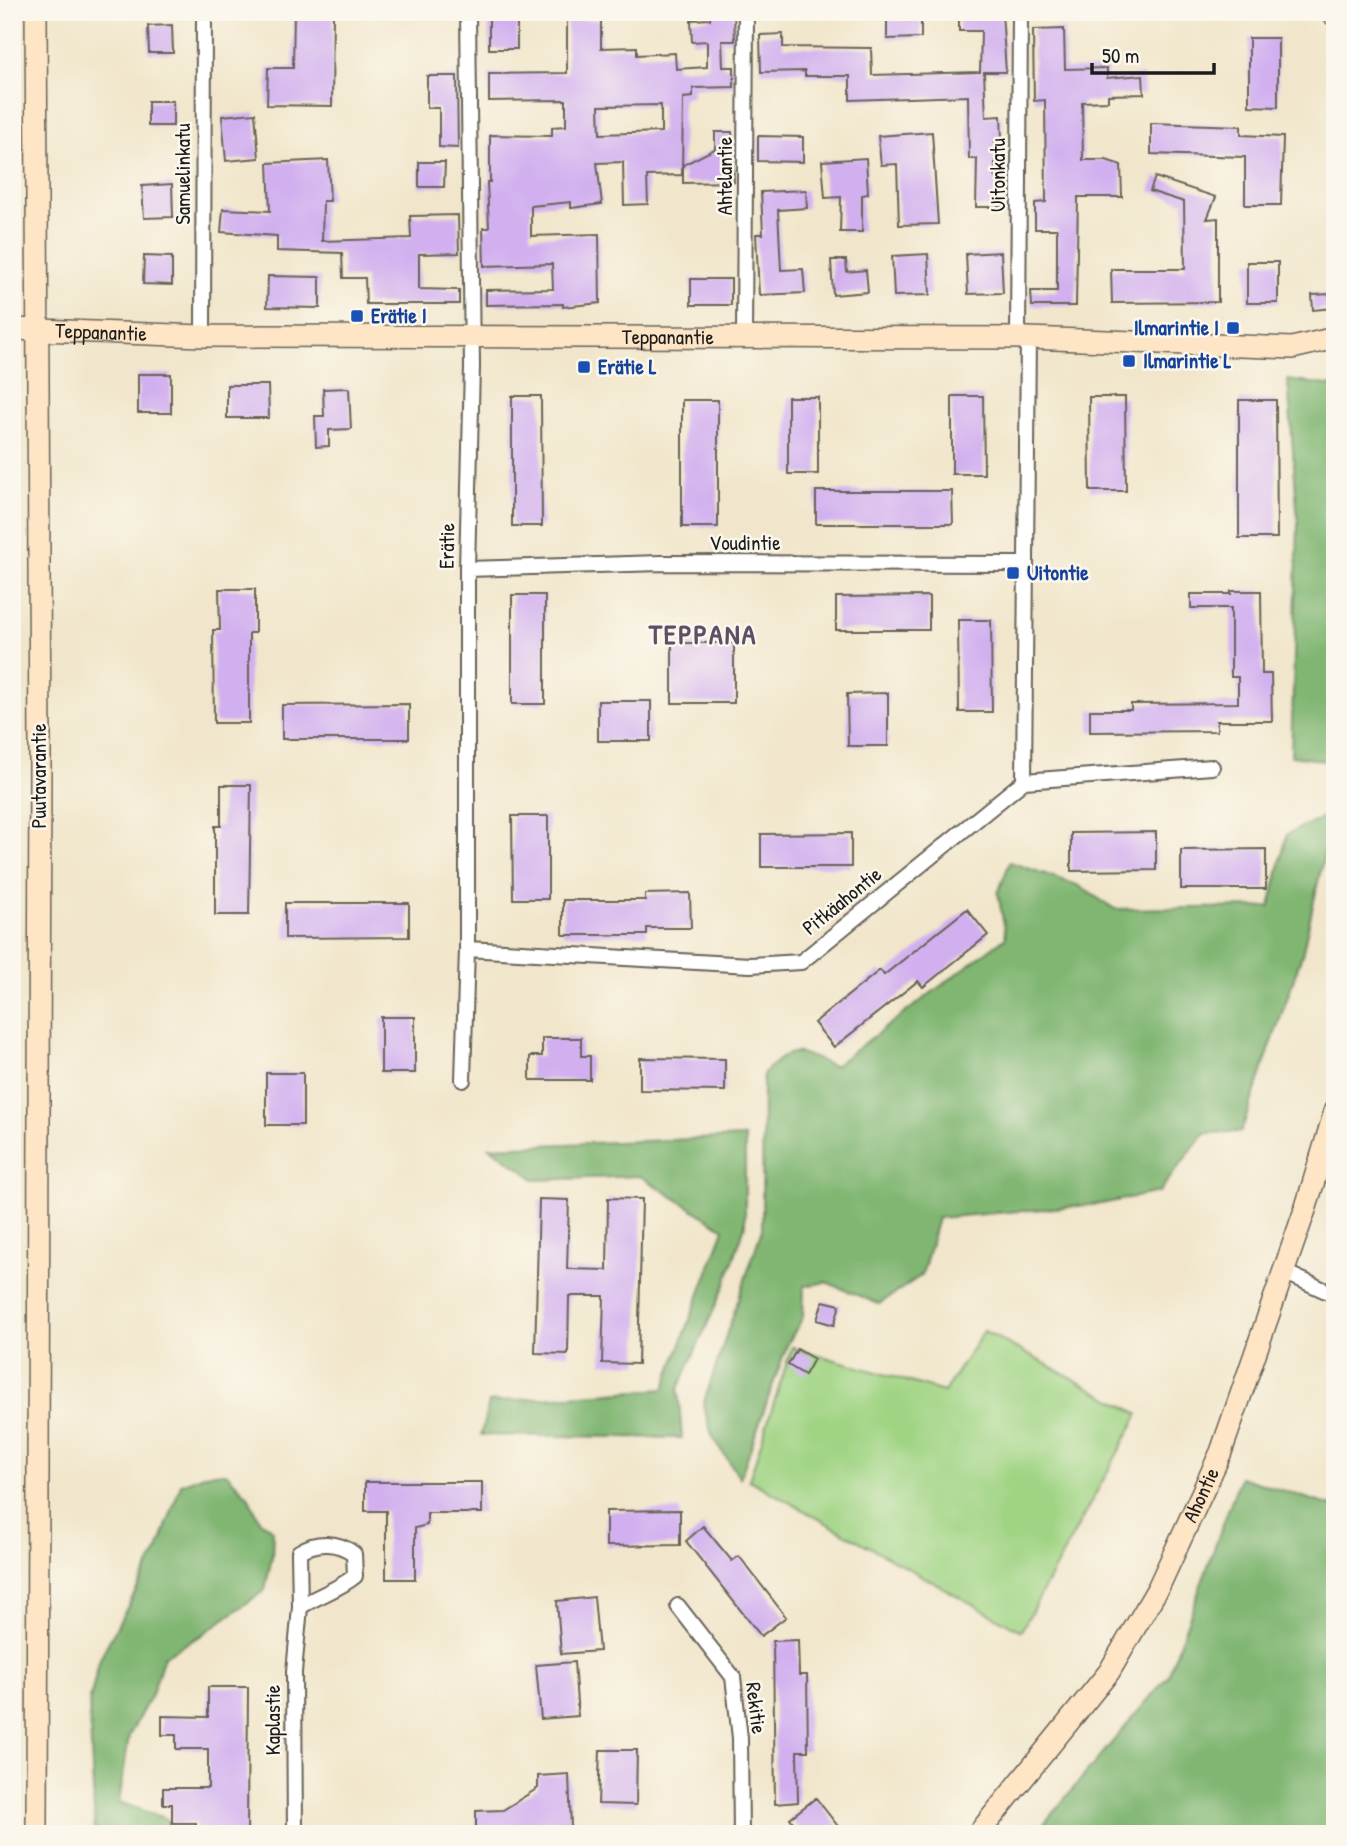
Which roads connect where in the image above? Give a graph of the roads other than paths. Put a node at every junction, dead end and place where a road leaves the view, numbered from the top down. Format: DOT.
graph roads {
  1 [pos="36,12"];
  2 [pos="204,12"];
  3 [pos="468,12"];
  4 [pos="746,12"];
  5 [pos="1020,12"];
  6 [pos="12,329"];
  7 [pos="37,330"];
  8 [pos="203,336"];
  9 [pos="472,338"];
  10 [pos="1335,338"];
  11 [pos="744,339"];
  12 [pos="1023,339"];
  13 [pos="1300,347"];
  14 [pos="1335,353"];
  15 [pos="1024,564"];
  16 [pos="467,569"];
  17 [pos="1212,767"];
  18 [pos="1024,781"];
  19 [pos="467,949"];
  20 [pos="463,1080"];
  21 [pos="1335,1111"];
  22 [pos="1284,1272"];
  23 [pos="1335,1296"];
  24 [pos="678,1606"];
  25 [pos="300,1607"];
  26 [pos="37,1834"];
  27 [pos="295,1834"];
  28 [pos="741,1834"];
  29 [pos="978,1834"];
  1 -- 7 [label="street, Puutavarantie"];
  2 -- 8 [label="street, Samuelinkatu"];
  3 -- 9 [label="street, Erätie"];
  4 -- 11 [label="street, Ahtelantie"];
  5 -- 12 [label="street, Uitonkatu"];
  6 -- 7 [label="street, Teppanantie"];
  7 -- 8 [label="street, Teppanantie"];
  7 -- 26 [label="street, Puutavarantie"];
  8 -- 9 [label="street, Teppanantie"];
  9 -- 11 [label="street, Teppanantie"];
  9 -- 16 [label="street, Erätie"];
  10 -- 13 [label="street, Teppanantie"];
  11 -- 12 [label="street, Teppanantie"];
  12 -- 13 [label="street, Teppanantie"];
  12 -- 15 [label="street"];
  13 -- 14 [label="street, Teppanantie"];
  15 -- 16 [label="street, Voudintie"];
  15 -- 18 [label="street"];
  16 -- 19 [label="street, Erätie"];
  17 -- 18 [label="street"];
  18 -- 19 [label="street, Pitkäahontie"];
  19 -- 20 [label="street, Erätie"];
  21 -- 22 [label="street, Ahontie"];
  22 -- 23 [label="street"];
  22 -- 29 [label="street, Ahontie"];
  24 -- 28 [label="street, Rekitie"];
  25 -- 25 [label="street, Kaplastie"];
  25 -- 27 [label="street, Kaplastie"];
}
